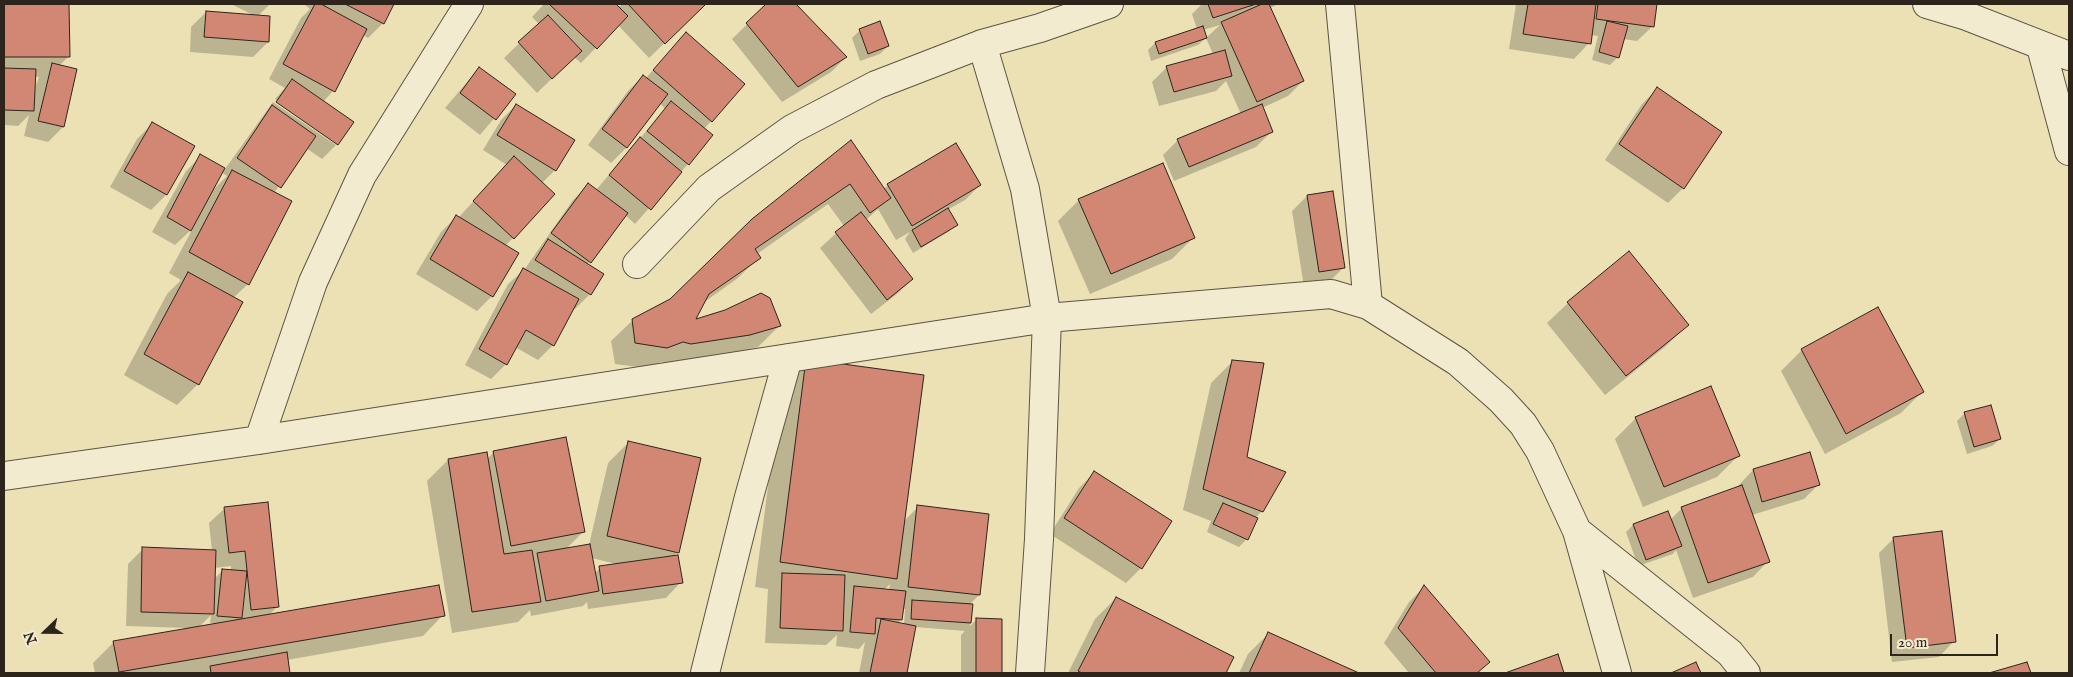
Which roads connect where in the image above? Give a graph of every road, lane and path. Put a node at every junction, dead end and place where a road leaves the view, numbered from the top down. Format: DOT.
graph roads {
  1 [pos="469,4"];
  2 [pos="1109,4"];
  3 [pos="1340,4"];
  4 [pos="1926,4"];
  5 [pos="982,44"];
  6 [pos="2041,47"];
  7 [pos="2069,56"];
  8 [pos="2069,152"];
  9 [pos="637,264"];
  10 [pos="1368,305"];
  11 [pos="1047,318"];
  12 [pos="788,358"];
  13 [pos="260,440"];
  14 [pos="4,476"];
  15 [pos="1577,531"];
  16 [pos="705,673"];
  17 [pos="1030,673"];
  18 [pos="1617,673"];
  19 [pos="1746,673"];
  1 -- 13 [label="street"];
  2 -- 5 [label="street"];
  3 -- 10 [label="street"];
  4 -- 6 [label="street"];
  5 -- 9 [label="street"];
  5 -- 11 [label="street"];
  6 -- 7 [label="street"];
  6 -- 8 [label="street"];
  10 -- 11 [label="street"];
  10 -- 15 [label="street"];
  11 -- 12 [label="street"];
  11 -- 17 [label="street"];
  12 -- 13 [label="street"];
  12 -- 16 [label="street"];
  13 -- 14 [label="street"];
  15 -- 18 [label="street"];
  15 -- 19 [label="street"];
}
